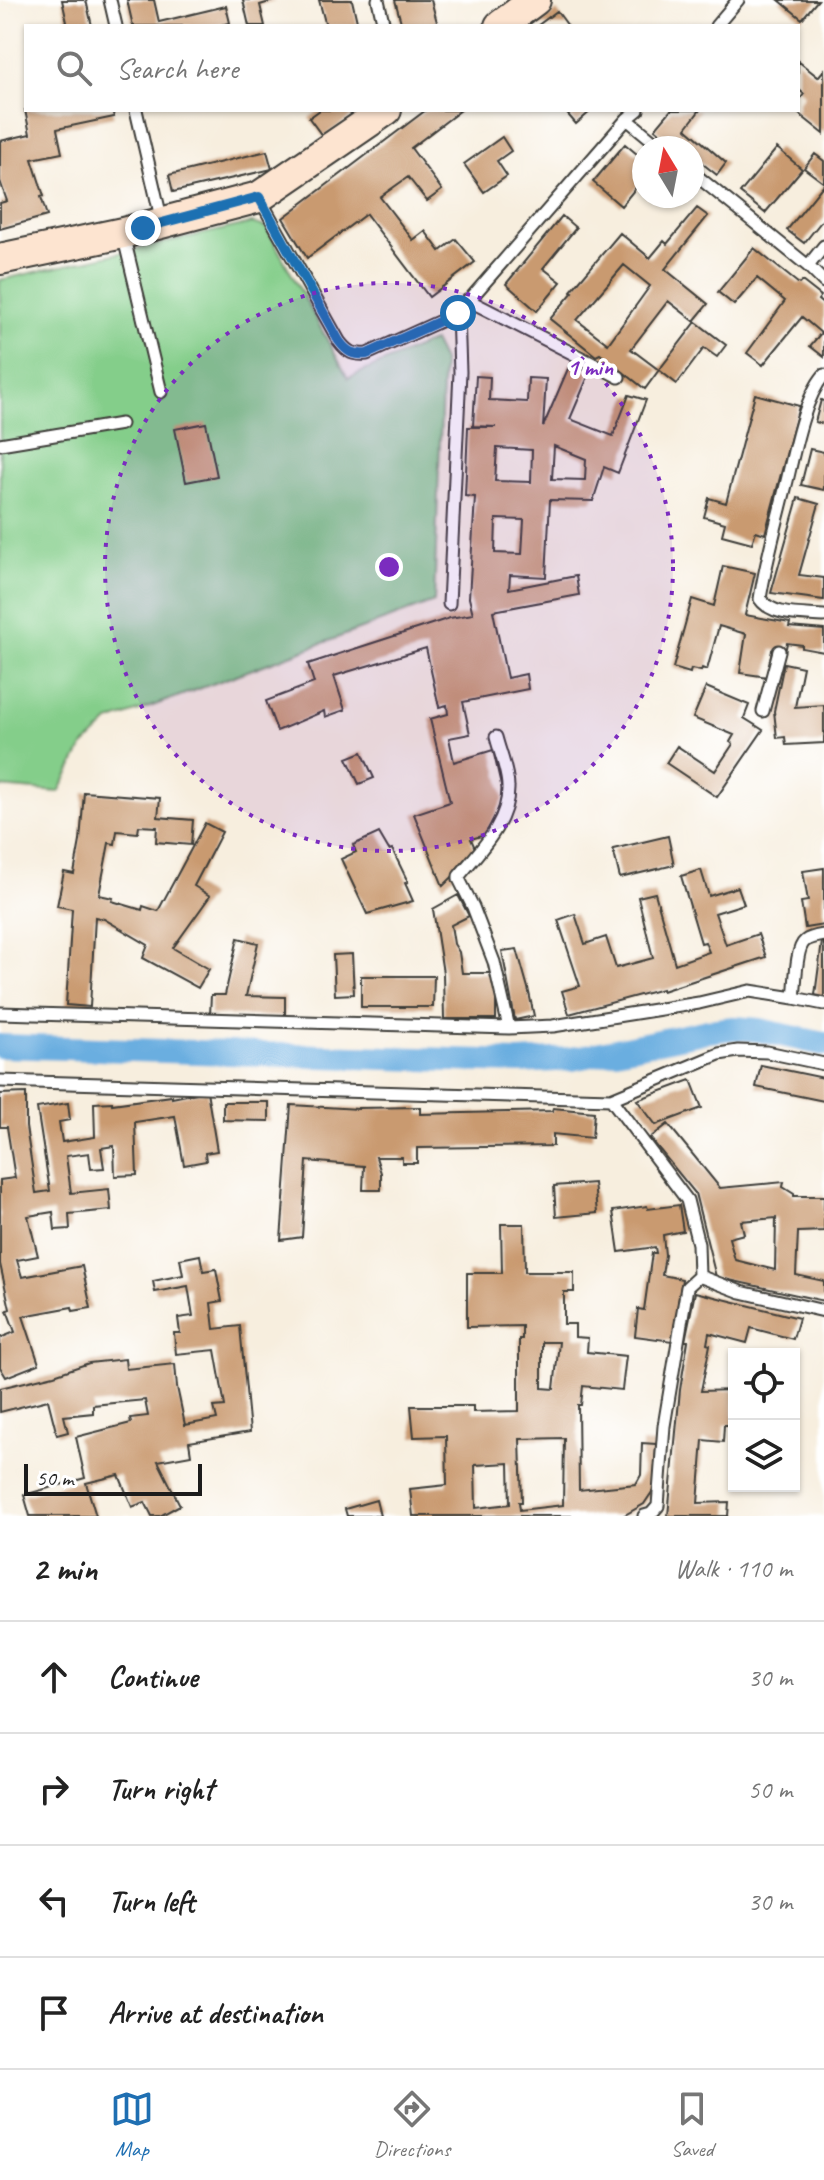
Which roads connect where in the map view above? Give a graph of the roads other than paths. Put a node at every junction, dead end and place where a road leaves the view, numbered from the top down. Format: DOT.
graph roads {
  1 [pos="110,0"];
  2 [pos="378,0"];
  3 [pos="535,0"];
  4 [pos="738,0"];
  5 [pos="116,24"];
  6 [pos="384,24"];
  7 [pos="503,24"];
  8 [pos="718,24"];
  9 [pos="136,112"];
  10 [pos="383,112"];
  11 [pos="636,112"];
  12 [pos="627,119"];
  13 [pos="648,136"];
  14 [pos="704,182"];
  15 [pos="259,197"];
  16 [pos="162,223"];
  17 [pos="123,233"];
  18 [pos="824,246"];
  19 [pos="0,259"];
  20 [pos="808,266"];
  21 [pos="824,282"];
  22 [pos="468,300"];
  23 [pos="458,313"];
  24 [pos="824,375"];
  25 [pos="619,377"];
  26 [pos="161,392"];
  27 [pos="121,424"];
  28 [pos="0,444"];
  29 [pos="449,604"];
  30 [pos="824,616"];
  31 [pos="779,651"];
  32 [pos="763,711"];
  33 [pos="496,737"];
  34 [pos="824,935"];
  35 [pos="794,998"];
  36 [pos="824,1004"];
  37 [pos="0,1013"];
  38 [pos="509,1028"];
  39 [pos="824,1064"];
  40 [pos="0,1081"];
  41 [pos="611,1099"];
  42 [pos="699,1276"];
  43 [pos="824,1311"];
  44 [pos="644,1516"];
  1 -- 5 [label="lane"];
  2 -- 6 [label="lane"];
  3 -- 7 [label="street"];
  4 -- 8 [label="lane"];
  9 -- 16 [label="lane"];
  10 -- 15 [label="street"];
  11 -- 12 [label="lane"];
  12 -- 13 [label="lane"];
  12 -- 22 [label="lane"];
  14 -- 20 [label="lane"];
  15 -- 16 [label="street"];
  15 -- 23 [label="lane"];
  16 -- 17 [label="street"];
  17 -- 19 [label="street"];
  17 -- 26 [label="lane"];
  18 -- 20 [label="lane"];
  20 -- 21 [label="lane"];
  22 -- 23 [label="lane"];
  22 -- 25 [label="lane"];
  23 -- 29 [label="lane"];
  24 -- 30 [label="lane"];
  27 -- 28 [label="lane"];
  31 -- 32 [label="lane"];
  33 -- 38 [label="lane"];
  34 -- 35 [label="lane"];
  35 -- 36 [label="lane"];
  35 -- 38 [label="lane"];
  37 -- 38 [label="lane"];
  39 -- 41 [label="lane"];
  40 -- 41 [label="lane"];
  41 -- 42 [label="lane"];
  42 -- 43 [label="lane"];
  42 -- 44 [label="lane"];
}
